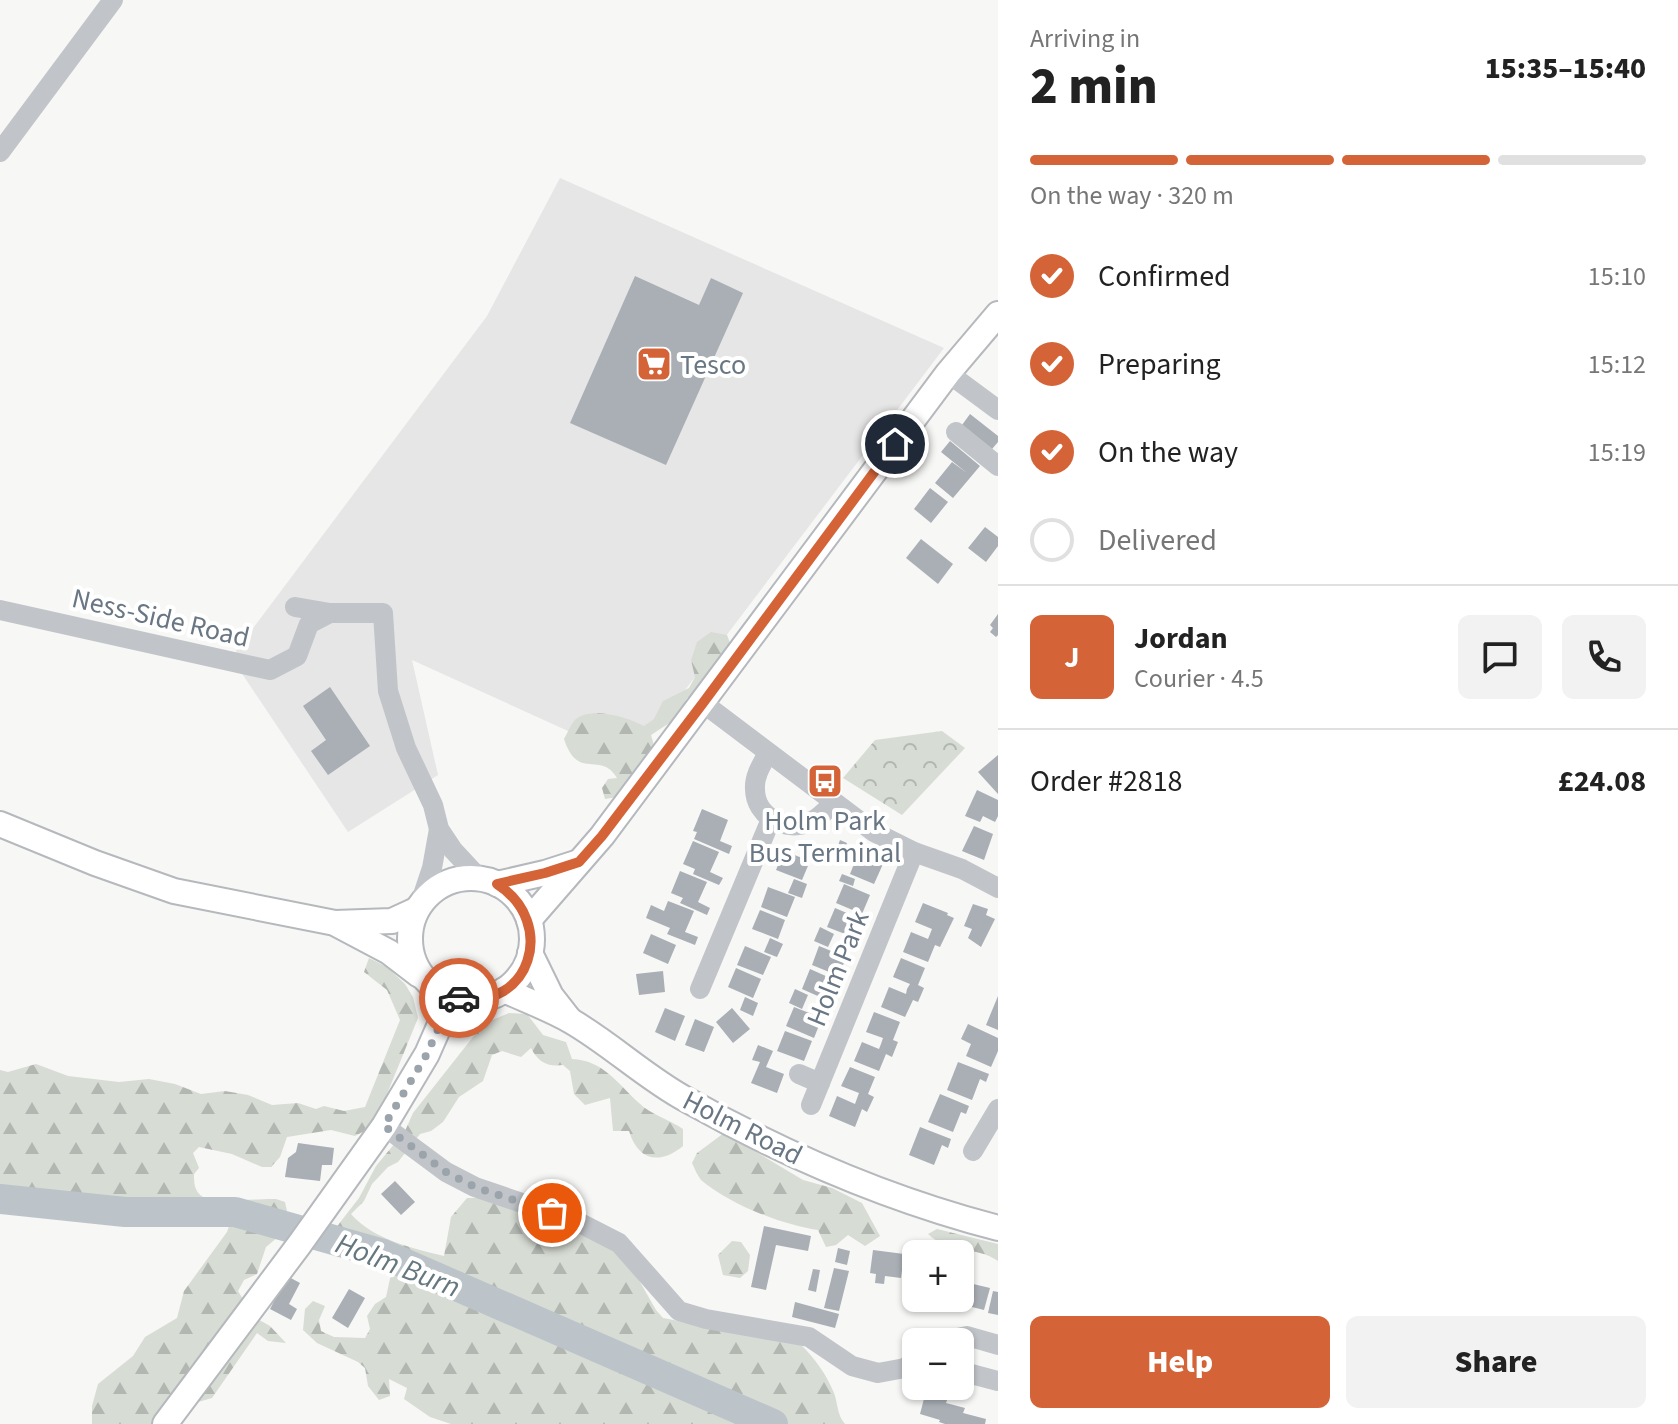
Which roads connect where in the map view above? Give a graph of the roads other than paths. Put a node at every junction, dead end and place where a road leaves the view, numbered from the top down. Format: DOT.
graph roads {
  1 [pos="113,0"];
  2 [pos="0,152"];
  3 [pos="998,314"];
  4 [pos="948,373"];
  5 [pos="998,410"];
  6 [pos="956,432"];
  7 [pos="998,466"];
  8 [pos="295,607"];
  9 [pos="0,610"];
  10 [pos="330,613"];
  11 [pos="703,703"];
  12 [pos="768,753"];
  13 [pos="834,802"];
  14 [pos="771,819"];
  15 [pos="0,824"];
  16 [pos="439,829"];
  17 [pos="914,852"];
  18 [pos="579,862"];
  19 [pos="488,881"];
  20 [pos="998,888"];
  21 [pos="418,907"];
  22 [pos="529,920"];
  23 [pos="335,923"];
  24 [pos="530,953"];
  25 [pos="687,965"];
  26 [pos="424,979"];
  27 [pos="504,990"];
  28 [pos="452,997"];
  29 [pos="571,1021"];
  30 [pos="799,1074"];
  31 [pos="820,1083"];
  32 [pos="811,1105"];
  33 [pos="998,1109"];
  34 [pos="384,1126"];
  35 [pos="984,1142"];
  36 [pos="998,1228"];
  37 [pos="974,1338"];
  38 [pos="998,1345"];
  39 [pos="902,1369"];
  40 [pos="974,1375"];
  41 [pos="998,1381"];
  42 [pos="169,1423"];
  1 -- 2 [label="street"];
  3 -- 4 [label="main road"];
  4 -- 5 [label="street"];
  4 -- 11 [label="main road"];
  6 -- 7 [label="street"];
  8 -- 10 [label="street"];
  9 -- 10 [label="street, Ness-Side Road"];
  10 -- 16 [label="street"];
  11 -- 12 [label="street"];
  11 -- 18 [label="main road"];
  12 -- 13 [label="street"];
  12 -- 14 [label="street"];
  13 -- 14 [label="street"];
  13 -- 17 [label="street"];
  14 -- 25 [label="street"];
  15 -- 23 [label="main road"];
  16 -- 19 [label="street"];
  16 -- 21 [label="street"];
  17 -- 20 [label="street"];
  17 -- 31 [label="street, Holm Park"];
  18 -- 19 [label="main road"];
  18 -- 22 [label="main road"];
  19 -- 21 [label="main road"];
  19 -- 22 [label="main road"];
  21 -- 23 [label="main road"];
  21 -- 26 [label="main road"];
  22 -- 24 [label="main road"];
  23 -- 26 [label="main road"];
  24 -- 27 [label="main road"];
  24 -- 29 [label="main road"];
  26 -- 28 [label="main road"];
  27 -- 28 [label="main road"];
  27 -- 29 [label="main road, Holm Road"];
  28 -- 34 [label="main road"];
  29 -- 36 [label="main road, Holm Road"];
  30 -- 31 [label="street"];
  31 -- 32 [label="street, Holm Park"];
  33 -- 35 [label="street"];
  34 -- 39 [label="street"];
  34 -- 42 [label="main road"];
  37 -- 38 [label="street"];
  40 -- 41 [label="street"];
}
